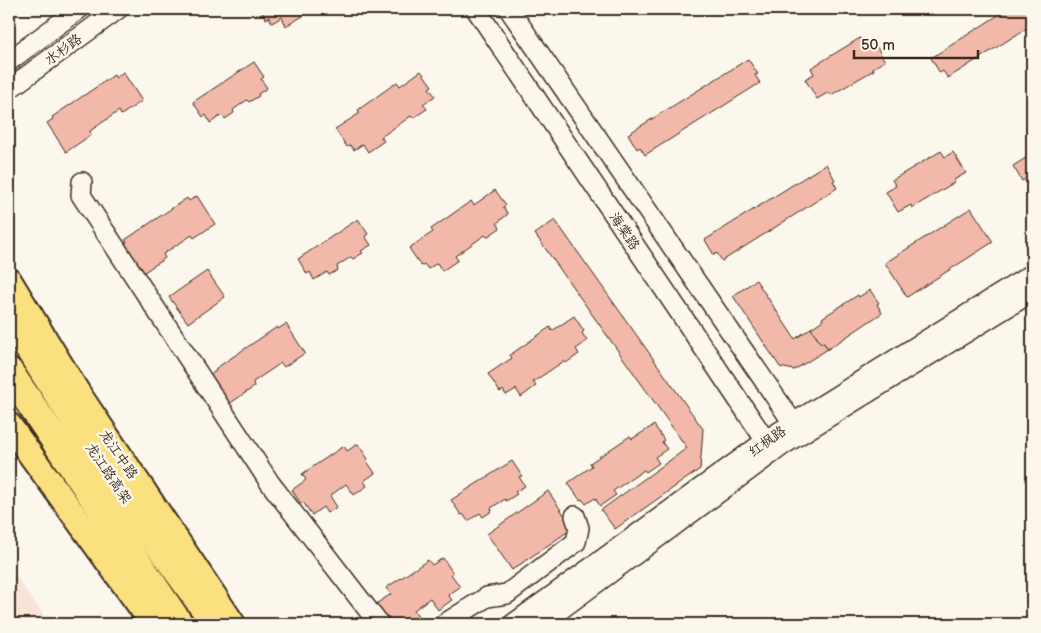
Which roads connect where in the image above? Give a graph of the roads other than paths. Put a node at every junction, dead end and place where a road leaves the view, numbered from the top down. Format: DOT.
graph roads {
  1 [pos="80,9"];
  2 [pos="118,9"];
  3 [pos="476,9"];
  4 [pos="509,9"];
  5 [pos="9,61"];
  6 [pos="9,89"];
  7 [pos="82,182"];
  8 [pos="1032,274"];
  9 [pos="9,280"];
  10 [pos="1032,292"];
  11 [pos="9,317"];
  12 [pos="9,372"];
  13 [pos="9,425"];
  14 [pos="797,429"];
  15 [pos="770,446"];
  16 [pos="575,516"];
  17 [pos="153,624"];
  18 [pos="179,624"];
  19 [pos="216,624"];
  20 [pos="233,624"];
  21 [pos="379,624"];
  22 [pos="444,624"];
  23 [pos="513,624"];
  24 [pos="541,624"];
  1 -- 5 [label="street, 水杉路"];
  2 -- 6 [label="street, 水杉路"];
  3 -- 15 [label="street, 海棠路"];
  4 -- 14 [label="street"];
  7 -- 21 [label="street"];
  8 -- 14 [label="street, 红枫路"];
  9 -- 20 [label="main road, 龙江中路"];
  10 -- 14 [label="street, 红枫路"];
  11 -- 19 [label="highway, 龙江路高架"];
  12 -- 18 [label="highway, 龙江路高架"];
  13 -- 17 [label="main road"];
  14 -- 15 [label="street, 红枫路"];
  15 -- 23 [label="street, 红枫路"];
  15 -- 24 [label="street, 红枫路"];
  16 -- 22 [label="street"];
}
